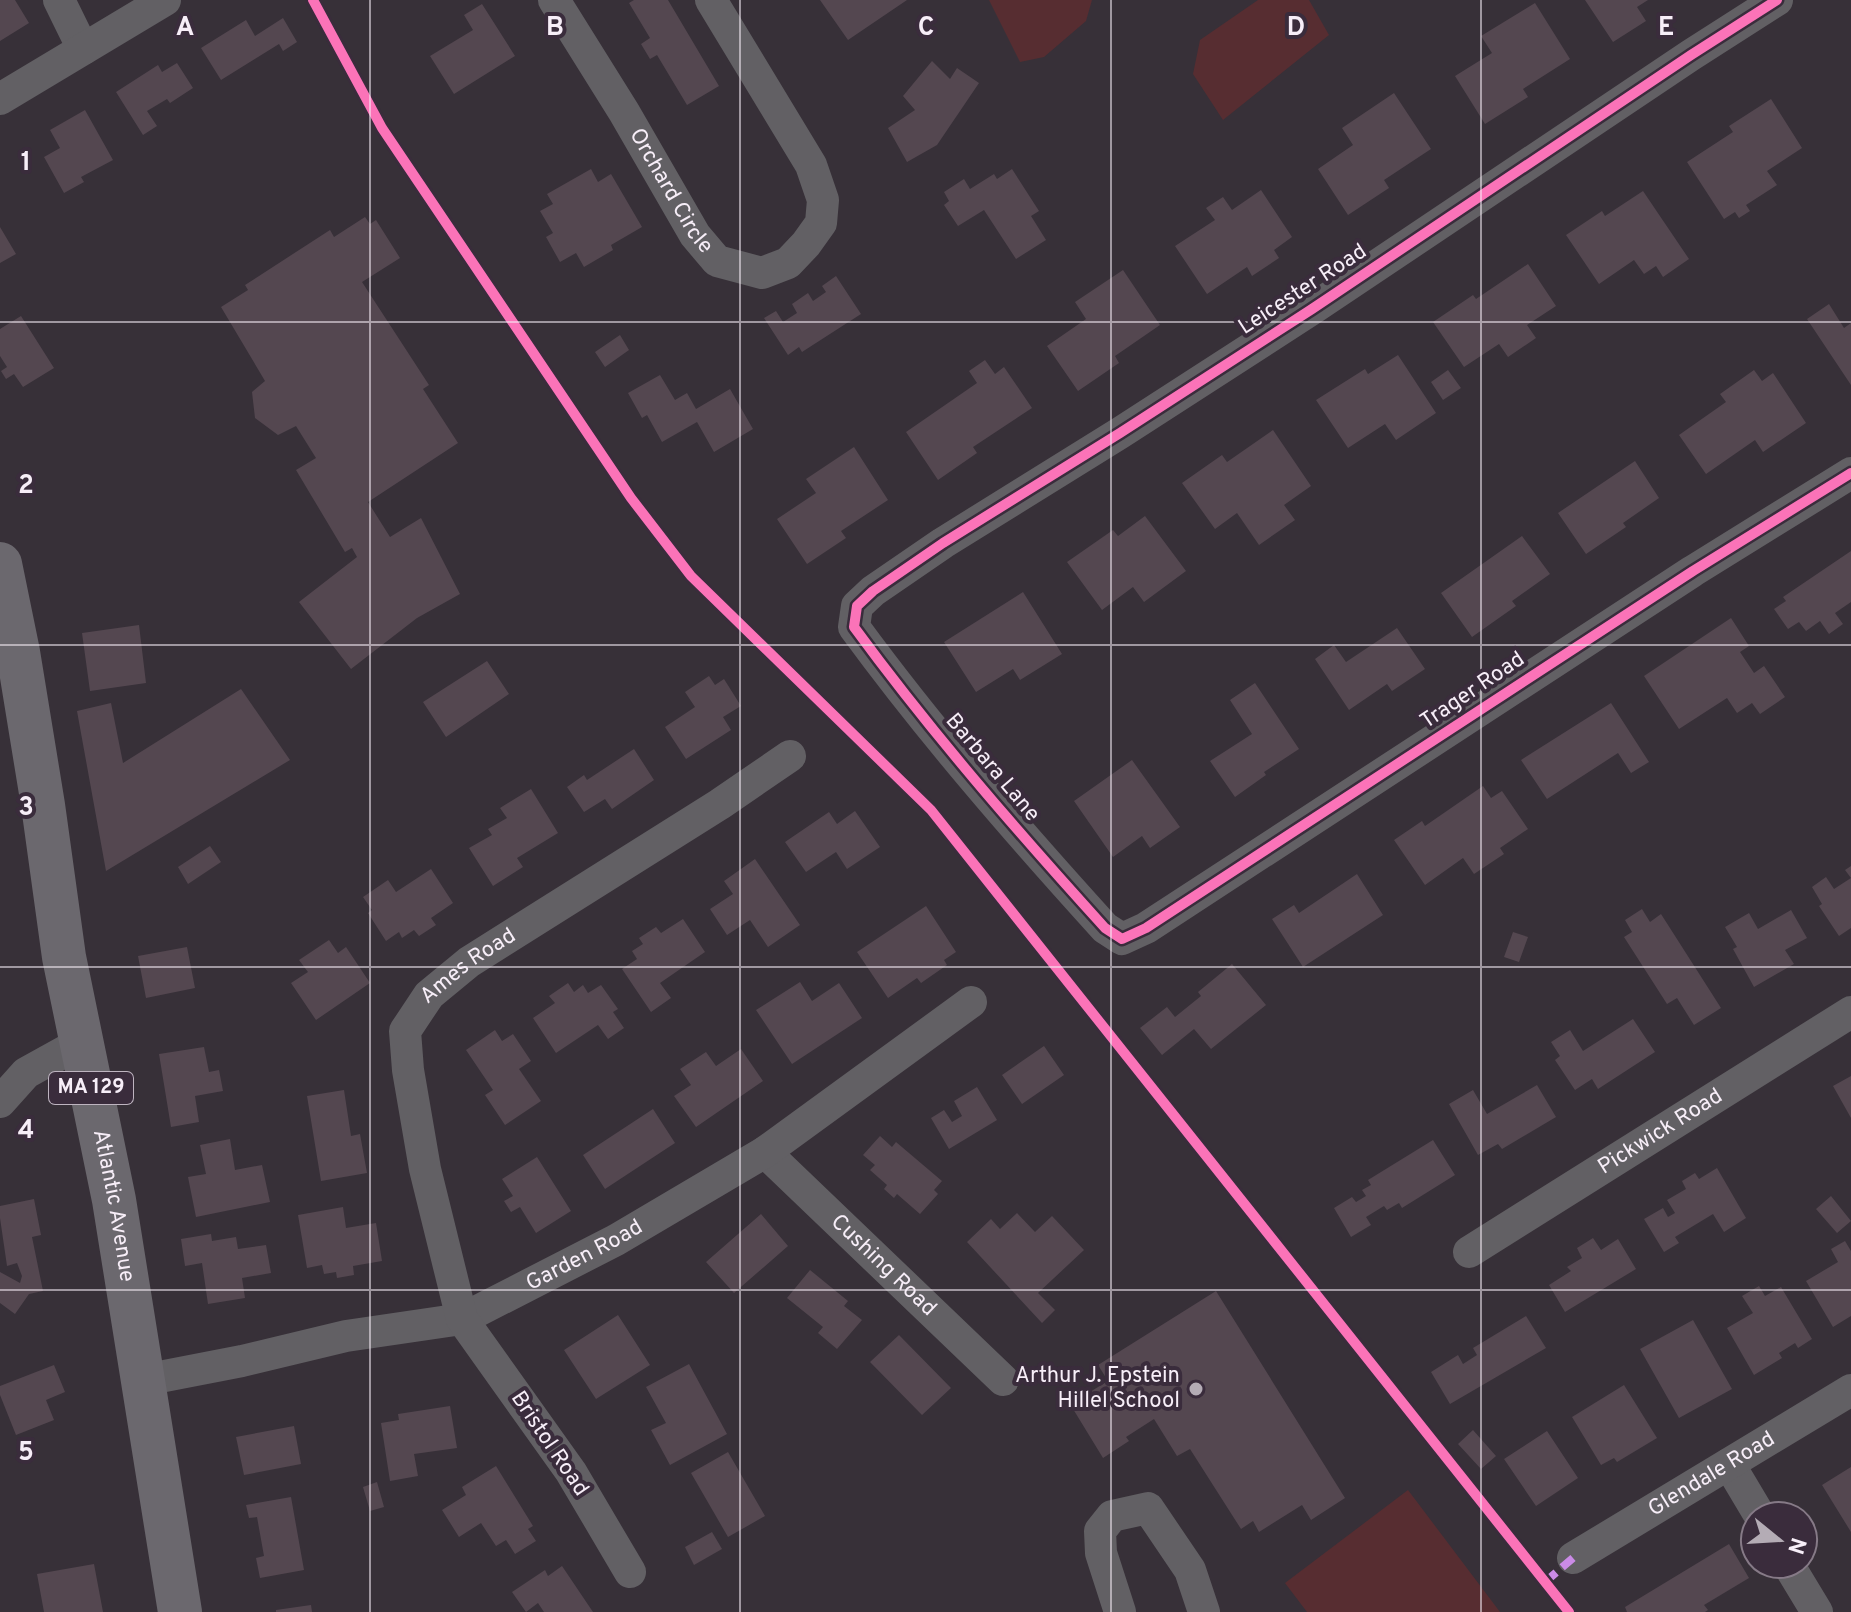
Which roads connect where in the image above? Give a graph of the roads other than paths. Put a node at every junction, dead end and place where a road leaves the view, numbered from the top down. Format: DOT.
graph roads {
  1 [pos="59,0"];
  2 [pos="165,0"];
  3 [pos="554,0"];
  4 [pos="1777,0"];
  5 [pos="715,1"];
  6 [pos="83,49"];
  7 [pos="0,99"];
  8 [pos="1851,473"];
  9 [pos="0,564"];
  10 [pos="856,614"];
  11 [pos="9,654"];
  12 [pos="790,756"];
  13 [pos="1117,936"];
  14 [pos="971,1002"];
  15 [pos="1851,1012"];
  16 [pos="82,1042"];
  17 [pos="0,1102"];
  18 [pos="765,1152"];
  19 [pos="1469,1252"];
  20 [pos="462,1319"];
  21 [pos="144,1380"];
  22 [pos="1003,1380"];
  23 [pos="1851,1390"];
  24 [pos="1729,1464"];
  25 [pos="1750,1500"];
  26 [pos="1573,1558"];
  27 [pos="630,1572"];
  28 [pos="1798,1580"];
  29 [pos="180,1612"];
  30 [pos="1120,1612"];
  31 [pos="1204,1612"];
  32 [pos="1817,1612"];
  1 -- 6 [label="street"];
  2 -- 6 [label="street"];
  3 -- 5 [label="street, Orchard Circle"];
  4 -- 10 [label="street, Leicester Road"];
  6 -- 7 [label="street"];
  8 -- 13 [label="street, Trager Road"];
  9 -- 11 [label="main road, Atlantic Avenue / MA 129"];
  10 -- 13 [label="street, Barbara Lane"];
  11 -- 16 [label="main road, Atlantic Avenue / MA 129"];
  12 -- 20 [label="street, Ames Road"];
  14 -- 18 [label="street, Garden Road"];
  15 -- 19 [label="street, Pickwick Road"];
  16 -- 17 [label="street"];
  16 -- 21 [label="main road, Atlantic Avenue / MA 129"];
  18 -- 20 [label="street, Garden Road"];
  18 -- 22 [label="street, Cushing Road"];
  20 -- 21 [label="street, Garden Road"];
  20 -- 27 [label="street, Bristol Road"];
  21 -- 29 [label="main road, Atlantic Avenue / MA 129"];
  23 -- 24 [label="street, Glendale Road"];
  24 -- 25 [label="street"];
  24 -- 26 [label="street, Glendale Road"];
  28 -- 32 [label="street"];
  30 -- 31 [label="street"];
}
